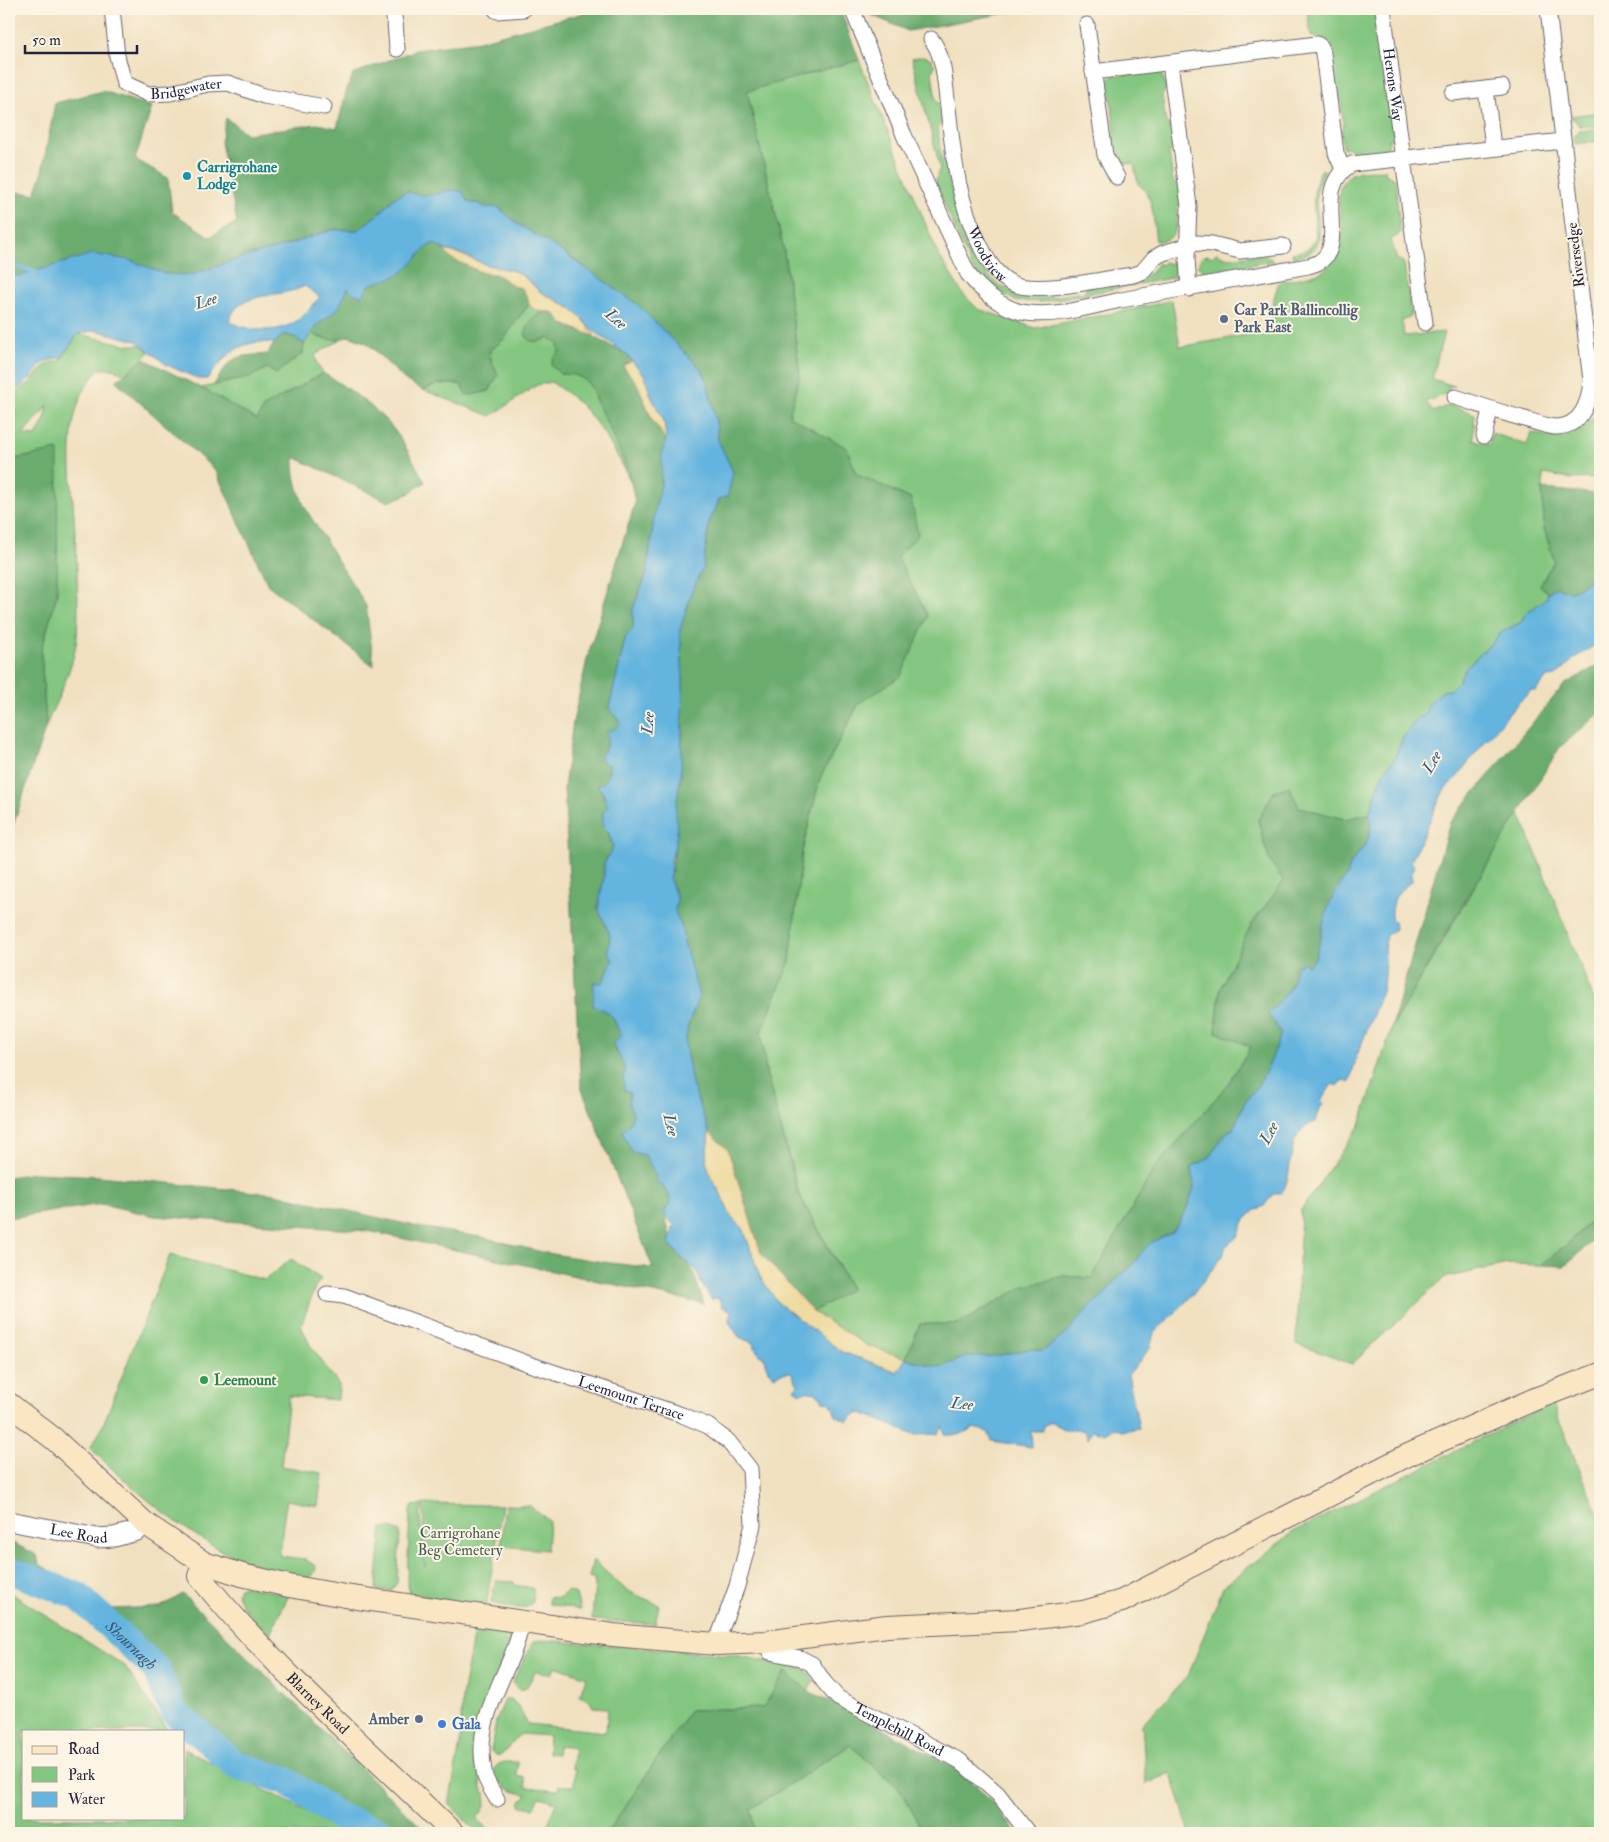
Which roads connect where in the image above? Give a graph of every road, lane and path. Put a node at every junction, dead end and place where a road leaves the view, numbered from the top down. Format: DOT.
graph roads {
  1 [pos="112,9"];
  2 [pos="392,9"];
  3 [pos="495,9"];
  4 [pos="524,9"];
  5 [pos="852,9"];
  6 [pos="1383,9"];
  7 [pos="1548,9"];
  8 [pos="1087,25"];
  9 [pos="931,39"];
  10 [pos="397,49"];
  11 [pos="1170,63"];
  12 [pos="1093,72"];
  13 [pos="1502,87"];
  14 [pos="1486,89"];
  15 [pos="1454,93"];
  16 [pos="324,107"];
  17 [pos="1563,141"];
  18 [pos="1493,148"];
  19 [pos="1402,160"];
  20 [pos="1343,170"];
  21 [pos="1117,177"];
  22 [pos="1187,246"];
  23 [pos="1283,246"];
  24 [pos="1189,289"];
  25 [pos="1425,323"];
  26 [pos="1455,398"];
  27 [pos="1490,410"];
  28 [pos="1484,436"];
  29 [pos="327,1294"];
  30 [pos="1600,1374"];
  31 [pos="9,1404"];
  32 [pos="9,1521"];
  33 [pos="146,1524"];
  34 [pos="204,1563"];
  35 [pos="522,1622"];
  36 [pos="766,1642"];
  37 [pos="716,1644"];
  38 [pos="497,1800"];
  39 [pos="453,1833"];
  40 [pos="1028,1833"];
  1 -- 16 [label="street, Bridgewater"];
  2 -- 10 [label="street"];
  3 -- 4 [label="street"];
  5 -- 24 [label="street"];
  6 -- 19 [label="street, Herons Way"];
  7 -- 17 [label="street, Riversedge"];
  8 -- 12 [label="street"];
  9 -- 22 [label="street, Woodview"];
  11 -- 12 [label="street"];
  11 -- 20 [label="street"];
  11 -- 22 [label="street"];
  12 -- 21 [label="street"];
  13 -- 14 [label="street"];
  14 -- 15 [label="street"];
  14 -- 18 [label="street"];
  17 -- 18 [label="street"];
  17 -- 27 [label="street, Riversedge"];
  18 -- 19 [label="street"];
  19 -- 20 [label="street"];
  19 -- 25 [label="street"];
  20 -- 24 [label="street"];
  22 -- 23 [label="street, Woodview"];
  22 -- 24 [label="street"];
  26 -- 27 [label="street, Riversedge"];
  27 -- 28 [label="street"];
  29 -- 37 [label="street, Leemount Terrace"];
  30 -- 36 [label="main road"];
  31 -- 33 [label="main road"];
  32 -- 33 [label="street, Lee Road"];
  33 -- 34 [label="main road"];
  34 -- 35 [label="main road"];
  34 -- 39 [label="main road, Blarney Road"];
  35 -- 37 [label="main road"];
  35 -- 38 [label="street"];
  36 -- 37 [label="main road"];
  36 -- 40 [label="street, Templehill Road"];
}
